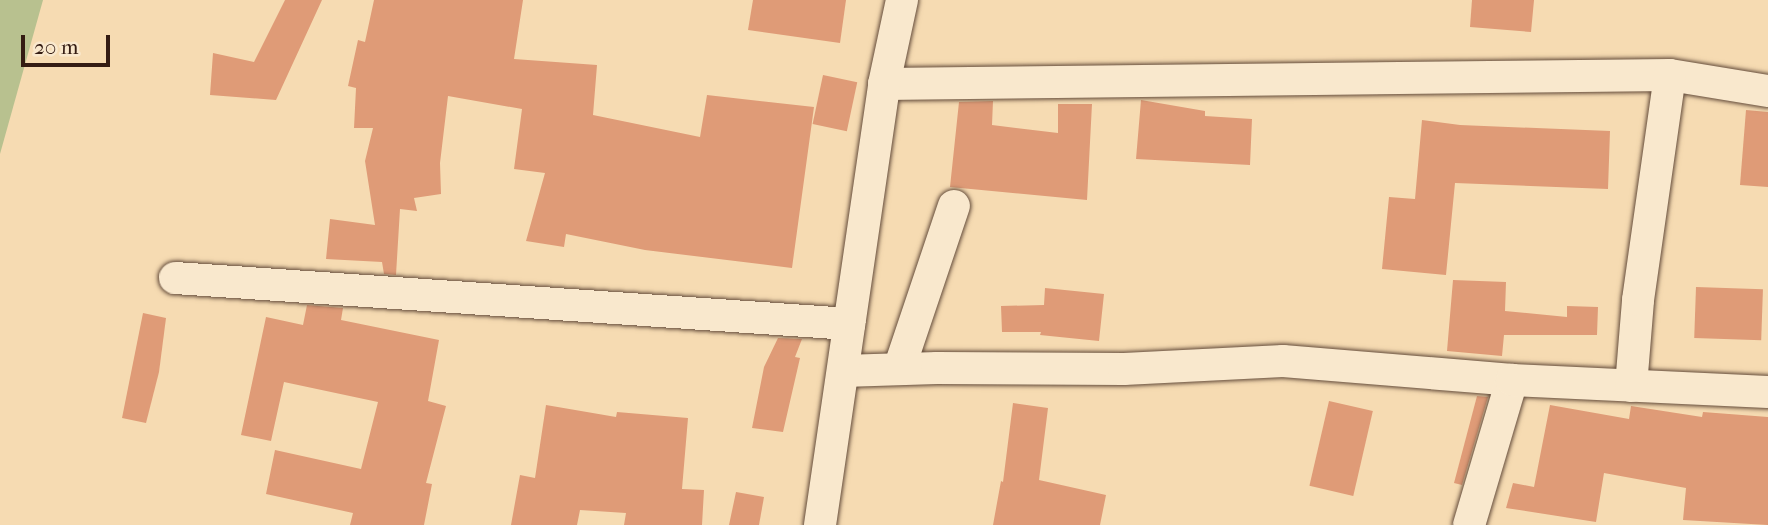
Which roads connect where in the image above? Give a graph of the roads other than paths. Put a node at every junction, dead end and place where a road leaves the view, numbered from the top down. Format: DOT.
graph roads {
  1 [pos="902,0"];
  2 [pos="1670,75"];
  3 [pos="884,84"];
  4 [pos="1768,91"];
  5 [pos="954,206"];
  6 [pos="175,278"];
  7 [pos="849,324"];
  8 [pos="899,369"];
  9 [pos="843,371"];
  10 [pos="1512,380"];
  11 [pos="1631,386"];
  12 [pos="1768,392"];
  13 [pos="820,525"];
  14 [pos="1469,525"];
  1 -- 3 [label="street"];
  2 -- 3 [label="street"];
  2 -- 4 [label="street"];
  2 -- 11 [label="street"];
  3 -- 7 [label="street"];
  5 -- 8 [label="street"];
  6 -- 7 [label="street"];
  7 -- 9 [label="street"];
  8 -- 9 [label="street"];
  8 -- 10 [label="street"];
  9 -- 13 [label="street"];
  10 -- 11 [label="street"];
  10 -- 14 [label="street"];
  11 -- 12 [label="street"];
}
